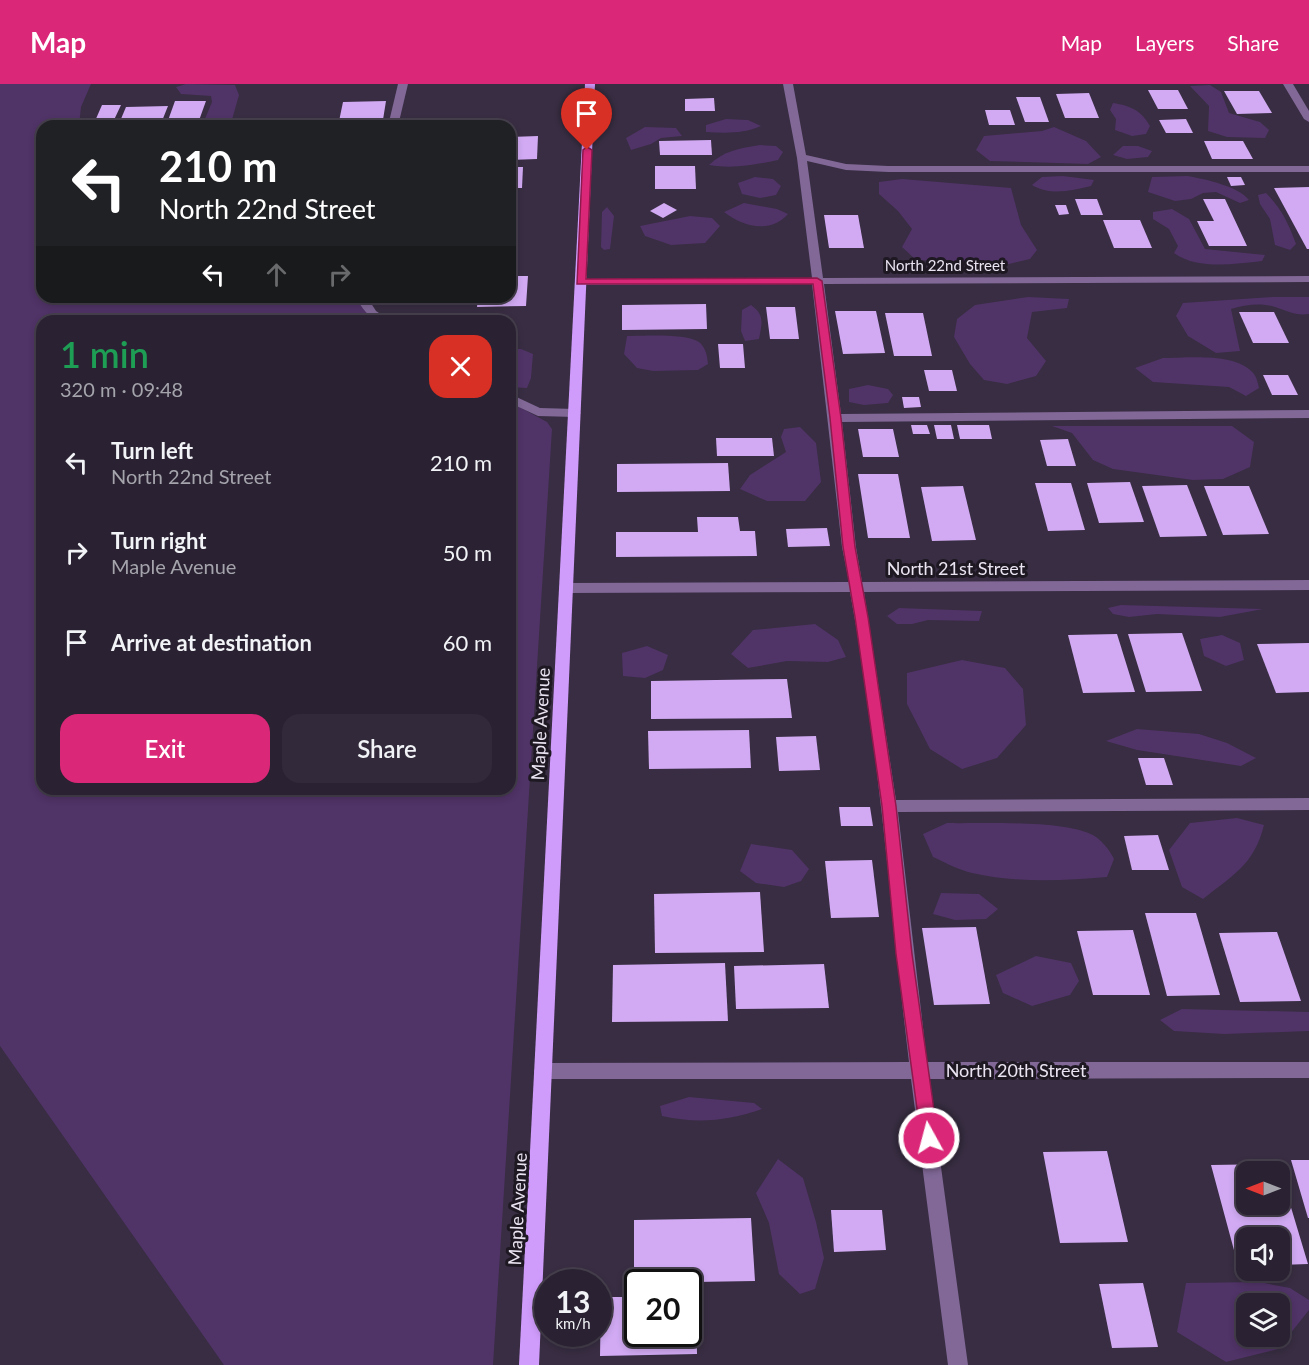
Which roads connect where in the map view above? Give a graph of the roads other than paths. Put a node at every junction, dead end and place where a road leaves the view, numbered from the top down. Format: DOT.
graph roads {
  1 [pos="403,84"];
  2 [pos="590,84"];
  3 [pos="788,84"];
  4 [pos="1288,84"];
  5 [pos="1309,119"];
  6 [pos="394,120"];
  7 [pos="801,158"];
  8 [pos="1309,169"];
  9 [pos="1309,279"];
  10 [pos="817,281"];
  11 [pos="581,282"];
  12 [pos="365,303"];
  13 [pos="375,315"];
  14 [pos="516,401"];
  15 [pos="575,413"];
  16 [pos="1309,414"];
  17 [pos="836,418"];
  18 [pos="1309,585"];
  19 [pos="856,586"];
  20 [pos="566,588"];
  21 [pos="1309,804"];
  22 [pos="889,806"];
  23 [pos="921,1070"];
  24 [pos="1309,1070"];
  25 [pos="543,1071"];
  26 [pos="529,1365"];
  27 [pos="958,1365"];
  1 -- 6 [label="street"];
  2 -- 11 [label="main road, Maple Avenue"];
  3 -- 7 [label="street"];
  4 -- 5 [label="street"];
  7 -- 8 [label="street"];
  7 -- 10 [label="street"];
  9 -- 10 [label="street, North 22nd Street"];
  10 -- 11 [label="street, North 22nd Street"];
  10 -- 17 [label="street"];
  11 -- 15 [label="main road, Maple Avenue"];
  12 -- 13 [label="street"];
  14 -- 15 [label="street"];
  15 -- 20 [label="main road, Maple Avenue"];
  16 -- 17 [label="street"];
  17 -- 19 [label="street"];
  18 -- 19 [label="street, North 21st Street"];
  19 -- 20 [label="street, North 21st Street"];
  19 -- 22 [label="street"];
  20 -- 25 [label="main road, Maple Avenue"];
  21 -- 22 [label="street"];
  22 -- 23 [label="street"];
  23 -- 24 [label="street, North 20th Street"];
  23 -- 25 [label="street, North 20th Street"];
  23 -- 27 [label="street"];
  25 -- 26 [label="main road, Maple Avenue"];
}
